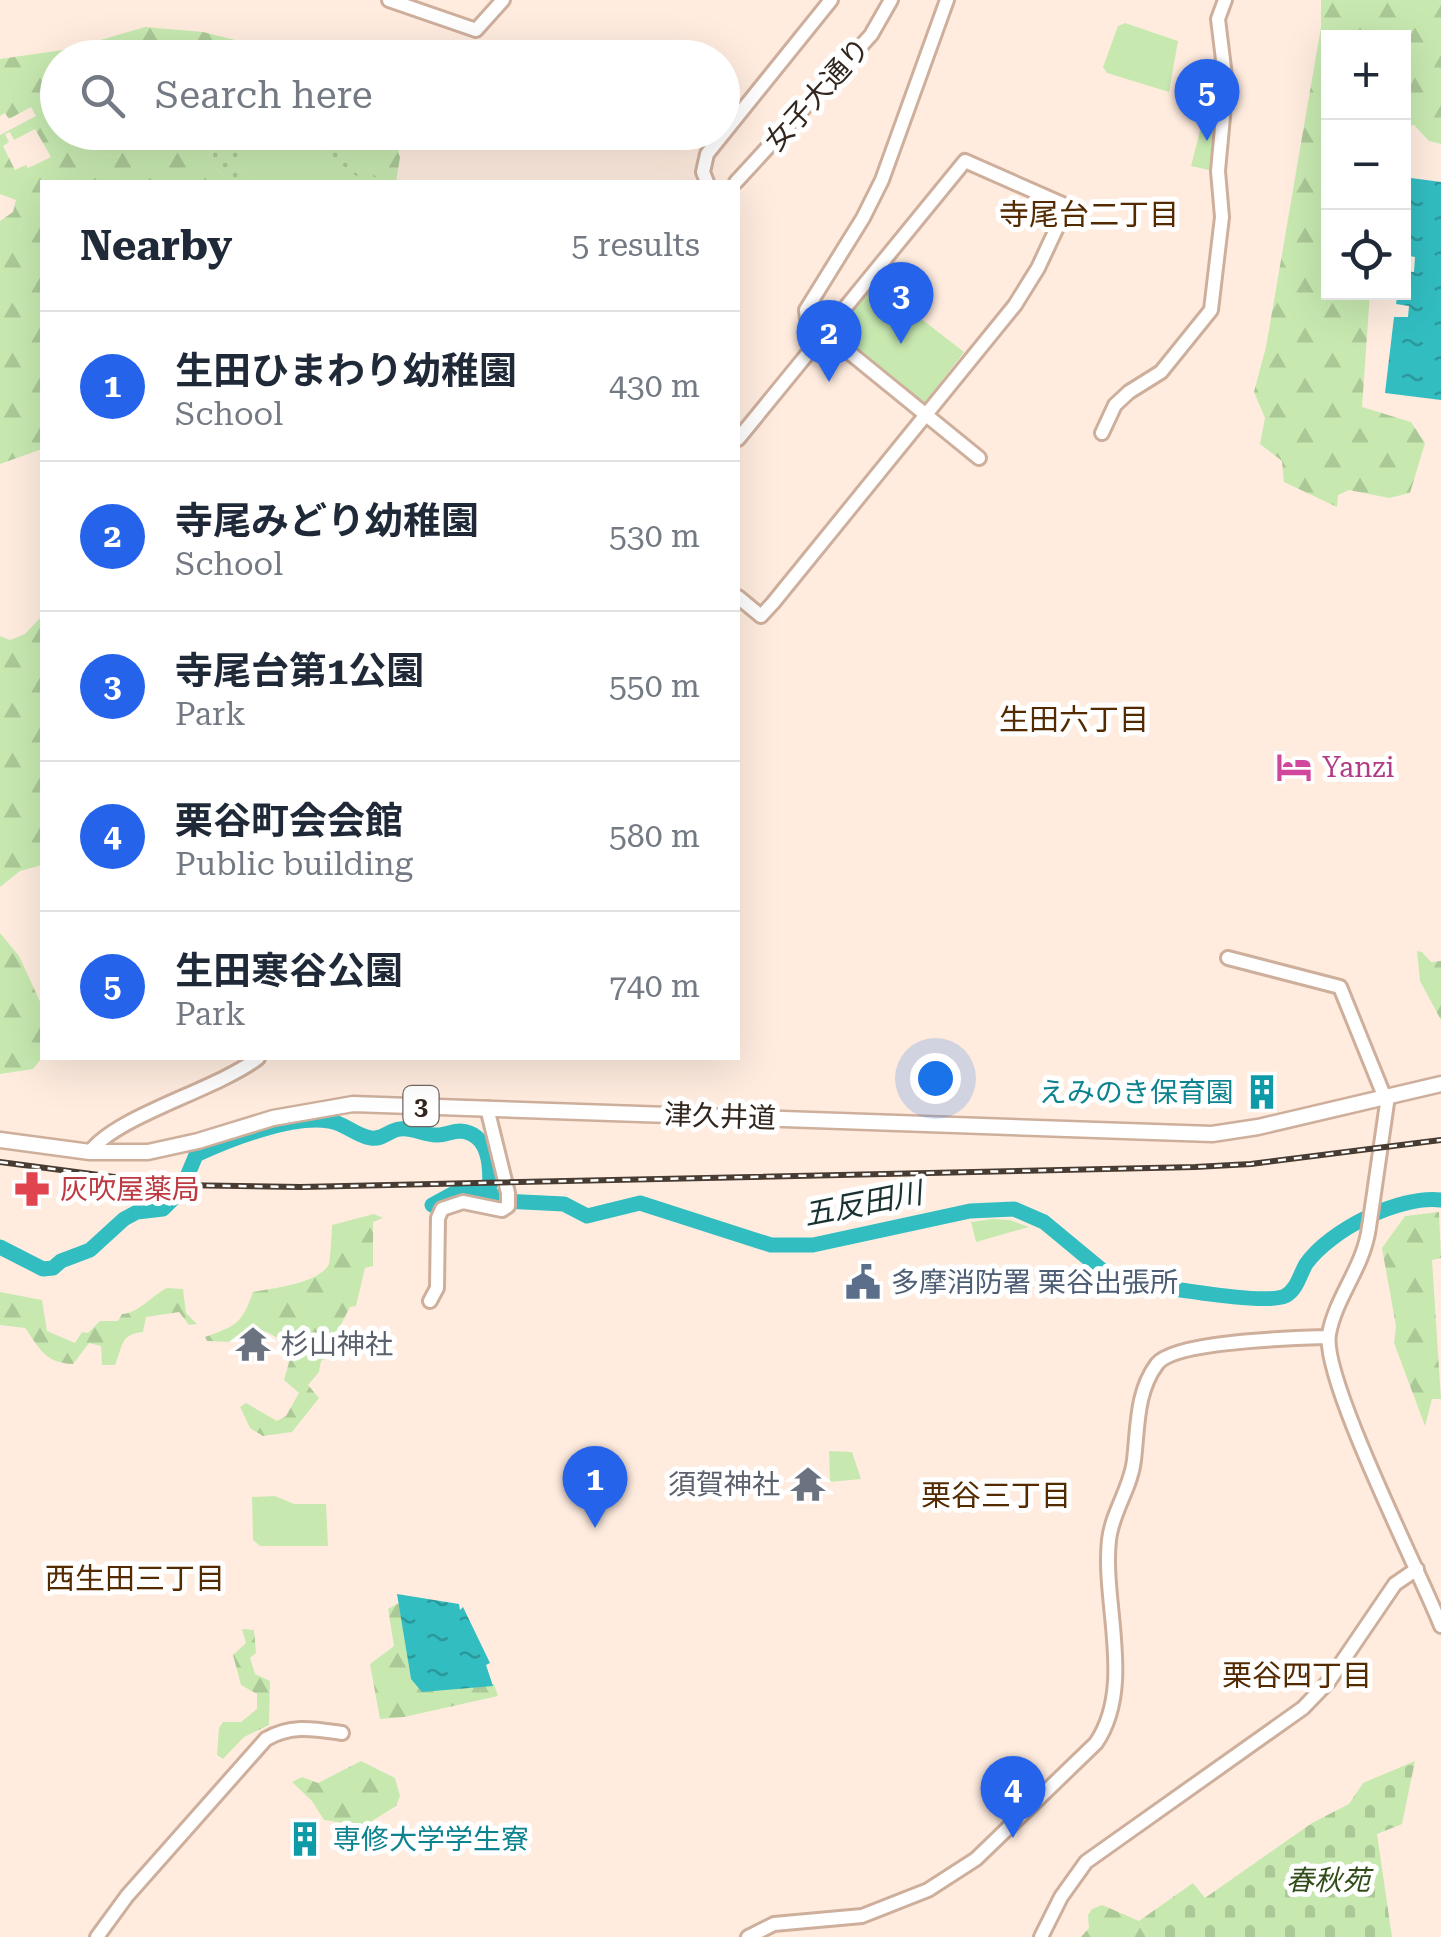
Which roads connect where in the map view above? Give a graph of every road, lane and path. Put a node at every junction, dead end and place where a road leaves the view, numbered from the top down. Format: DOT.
graph roads {
  1 [pos="389,0"];
  2 [pos="502,0"];
  3 [pos="830,0"];
  4 [pos="891,0"];
  5 [pos="947,0"];
  6 [pos="1226,0"];
  7 [pos="740,113"];
  8 [pos="710,150"];
  9 [pos="706,180"];
  10 [pos="738,180"];
  11 [pos="824,335"];
  12 [pos="925,416"];
  13 [pos="1102,433"];
  14 [pos="740,438"];
  15 [pos="979,458"];
  16 [pos="740,598"];
  17 [pos="1228,958"];
  18 [pos="255,1060"];
  19 [pos="1441,1084"];
  20 [pos="1386,1098"];
  21 [pos="487,1108"];
  22 [pos="0,1140"];
  23 [pos="90,1152"];
  24 [pos="430,1301"];
  25 [pos="1328,1337"];
  26 [pos="1417,1569"];
  27 [pos="1441,1626"];
  28 [pos="342,1734"];
  29 [pos="97,1937"];
  30 [pos="748,1937"];
  31 [pos="1041,1937"];
  1 -- 2 [label="street"];
  3 -- 7 [label="street"];
  4 -- 10 [label="street, 女子大通り"];
  5 -- 11 [label="street"];
  6 -- 13 [label="street"];
  8 -- 9 [label="street"];
  11 -- 12 [label="street"];
  11 -- 12 [label="street"];
  11 -- 14 [label="street"];
  12 -- 15 [label="street"];
  12 -- 16 [label="street"];
  17 -- 20 [label="street"];
  18 -- 23 [label="street"];
  19 -- 20 [label="main road, 津久井道 / 3"];
  20 -- 21 [label="main road, 津久井道 / 3"];
  20 -- 25 [label="street, bridge"];
  21 -- 23 [label="main road, 津久井道 / 3"];
  21 -- 24 [label="street"];
  22 -- 23 [label="main road, 津久井道 / 3"];
  25 -- 26 [label="street"];
  25 -- 30 [label="street"];
  26 -- 27 [label="street"];
  26 -- 31 [label="street"];
  28 -- 29 [label="street"];
}
